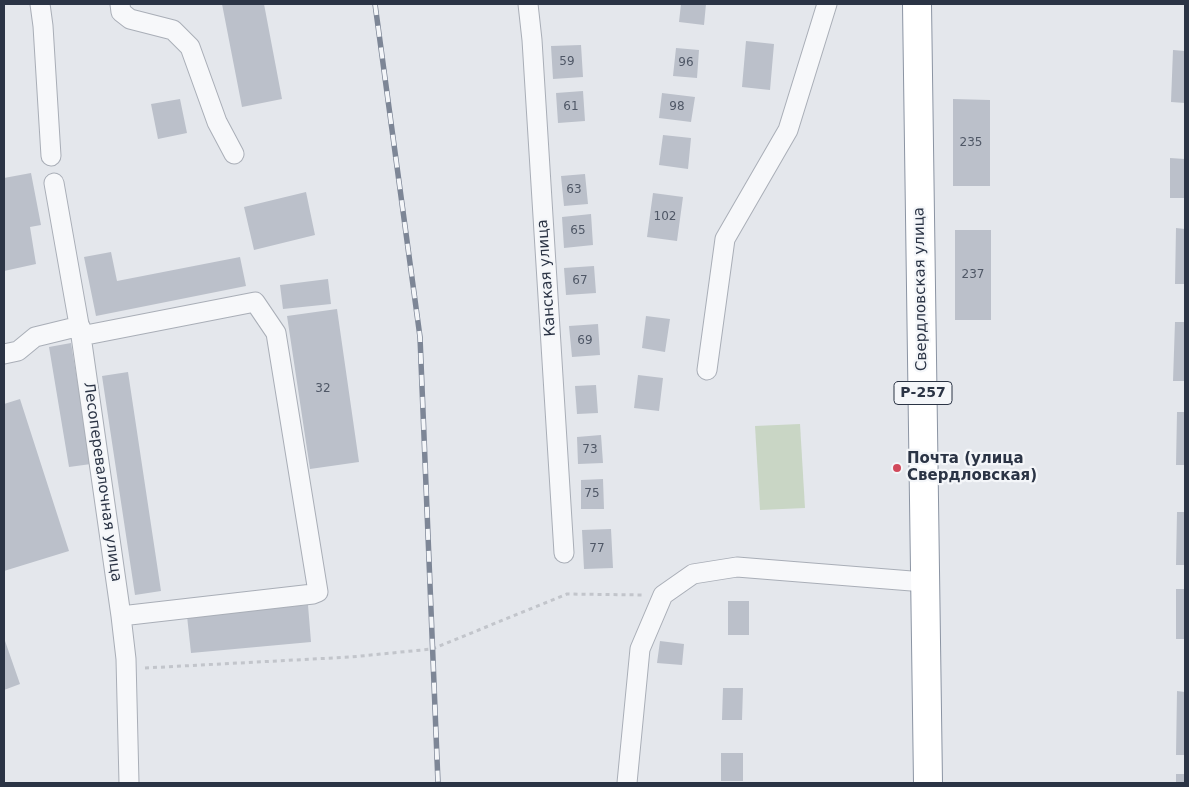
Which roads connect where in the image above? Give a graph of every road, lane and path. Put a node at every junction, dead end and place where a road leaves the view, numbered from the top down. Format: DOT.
graph roads {
  1 [pos="40,4"];
  2 [pos="120,4"];
  3 [pos="528,4"];
  4 [pos="827,4"];
  5 [pos="916,4"];
  6 [pos="234,154"];
  7 [pos="51,156"];
  8 [pos="54,183"];
  9 [pos="81,331"];
  10 [pos="4,354"];
  11 [pos="707,370"];
  12 [pos="564,553"];
  13 [pos="924,582"];
  14 [pos="663,595"];
  15 [pos="121,616"];
  16 [pos="141,668"];
  17 [pos="129,783"];
  18 [pos="627,783"];
  19 [pos="928,783"];
  1 -- 7 [label="street"];
  2 -- 6 [label="street"];
  3 -- 12 [label="street, Канская улица"];
  4 -- 11 [label="street"];
  5 -- 13 [label="highway, Свердловская улица / Р-257"];
  8 -- 9 [label="street, Лесоперевалочная улица"];
  9 -- 10 [label="street"];
  9 -- 15 [label="street, Лесоперевалочная улица"];
  9 -- 15 [label="street"];
  13 -- 14 [label="street"];
  13 -- 19 [label="highway, Свердловская улица / Р-257"];
  14 -- 16 [label="path"];
  14 -- 18 [label="street"];
  15 -- 17 [label="street, Лесоперевалочная улица"];
}
